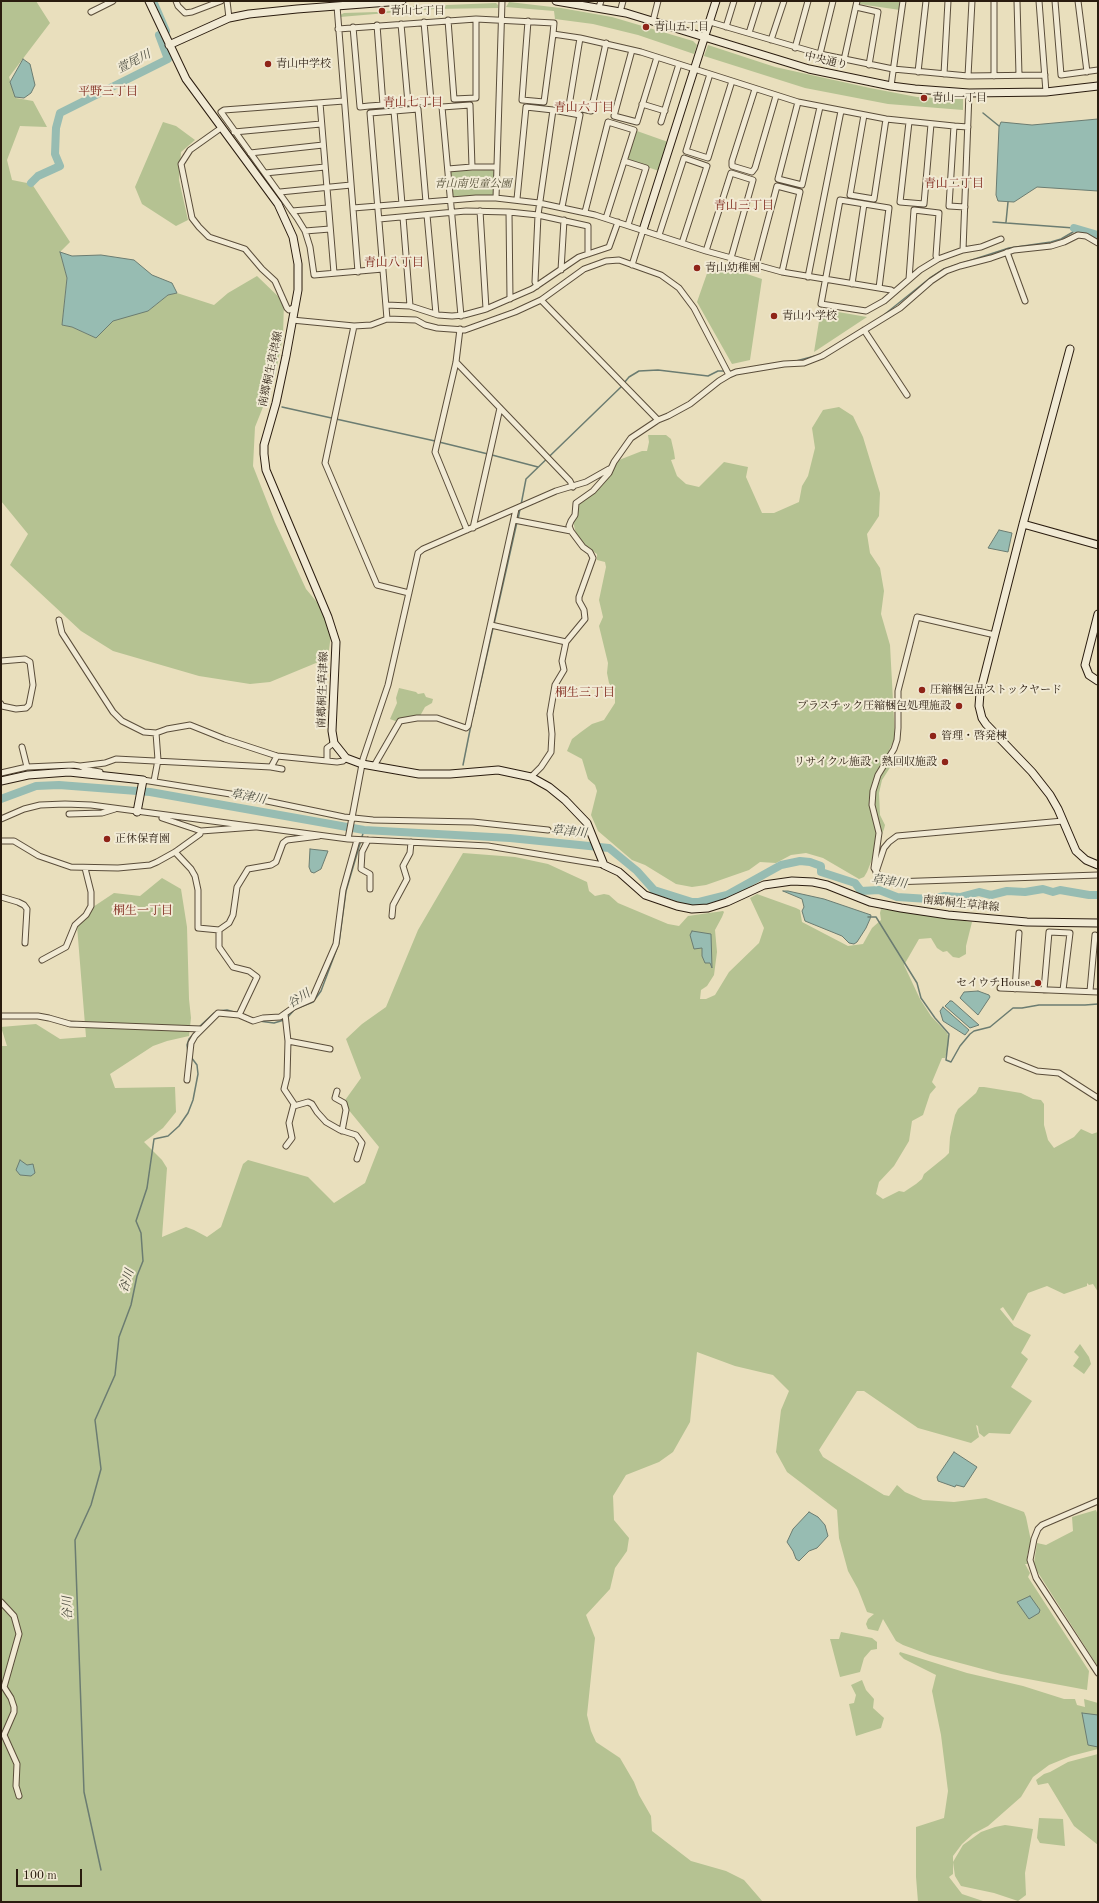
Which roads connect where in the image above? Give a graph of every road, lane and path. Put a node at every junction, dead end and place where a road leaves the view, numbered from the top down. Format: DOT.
graph roads {
  1 [pos="113,1"];
  2 [pos="149,1"];
  3 [pos="176,1"];
  4 [pos="202,1"];
  5 [pos="221,1"];
  6 [pos="227,1"];
  7 [pos="402,1"];
  8 [pos="502,1"];
  9 [pos="556,1"];
  10 [pos="623,1"];
  11 [pos="658,1"];
  12 [pos="716,1"];
  13 [pos="734,1"];
  14 [pos="759,1"];
  15 [pos="784,1"];
  16 [pos="808,1"];
  17 [pos="833,1"];
  18 [pos="857,1"];
  19 [pos="903,1"];
  20 [pos="926,1"];
  21 [pos="948,1"];
  22 [pos="972,1"];
  23 [pos="994,1"];
  24 [pos="1017,1"];
  25 [pos="1039,1"];
  26 [pos="1055,1"];
  27 [pos="1078,1"];
  28 [pos="336,4"];
  29 [pos="600,4"];
  30 [pos="202,7"];
  31 [pos="856,7"];
  32 [pos="91,12"];
  33 [pos="620,12"];
  34 [pos="229,18"];
  35 [pos="476,19"];
  36 [pos="502,19"];
  37 [pos="448,20"];
  38 [pos="528,21"];
  39 [pos="653,21"];
  40 [pos="424,22"];
  41 [pos="710,22"];
  42 [pos="401,24"];
  43 [pos="377,26"];
  44 [pos="353,27"];
  45 [pos="726,27"];
  46 [pos="338,28"];
  47 [pos="553,34"];
  48 [pos="749,34"];
  49 [pos="580,38"];
  50 [pos="704,38"];
  51 [pos="771,40"];
  52 [pos="606,43"];
  53 [pos="169,45"];
  54 [pos="795,48"];
  55 [pos="632,50"];
  56 [pos="820,54"];
  57 [pos="657,57"];
  58 [pos="844,60"];
  59 [pos="679,64"];
  60 [pos="869,65"];
  61 [pos="694,69"];
  62 [pos="893,69"];
  63 [pos="1098,70"];
  64 [pos="918,72"];
  65 [pos="1087,72"];
  66 [pos="710,74"];
  67 [pos="944,74"];
  68 [pos="1019,75"];
  69 [pos="1045,75"];
  70 [pos="968,76"];
  71 [pos="994,76"];
  72 [pos="732,81"];
  73 [pos="891,86"];
  74 [pos="1098,86"];
  75 [pos="755,89"];
  76 [pos="1046,92"];
  77 [pos="969,93"];
  78 [pos="776,96"];
  79 [pos="344,101"];
  80 [pos="798,102"];
  81 [pos="320,103"];
  82 [pos="642,104"];
  83 [pos="820,107"];
  84 [pos="553,110"];
  85 [pos="394,111"];
  86 [pos="665,111"];
  87 [pos="841,111"];
  88 [pos="864,115"];
  89 [pos="886,119"];
  90 [pos="661,122"];
  91 [pos="909,122"];
  92 [pos="321,124"];
  93 [pos="931,124"];
  94 [pos="954,126"];
  95 [pos="968,127"];
  96 [pos="221,128"];
  97 [pos="234,132"];
  98 [pos="323,145"];
  99 [pos="250,152"];
  100 [pos="624,161"];
  101 [pos="325,167"];
  102 [pos="472,167"];
  103 [pos="497,167"];
  104 [pos="448,169"];
  105 [pos="265,173"];
  106 [pos="351,185"];
  107 [pos="327,188"];
  108 [pos="280,192"];
  109 [pos="496,198"];
  110 [pos="450,200"];
  111 [pos="517,200"];
  112 [pos="426,202"];
  113 [pos="539,203"];
  114 [pos="402,204"];
  115 [pos="864,204"];
  116 [pos="378,206"];
  117 [pos="562,207"];
  118 [pos="965,207"];
  119 [pos="328,208"];
  120 [pos="353,208"];
  121 [pos="292,211"];
  122 [pos="480,211"];
  123 [pos="452,212"];
  124 [pos="509,212"];
  125 [pos="585,212"];
  126 [pos="427,214"];
  127 [pos="538,215"];
  128 [pos="403,216"];
  129 [pos="606,218"];
  130 [pos="379,219"];
  131 [pos="564,220"];
  132 [pos="618,222"];
  133 [pos="628,226"];
  134 [pos="330,230"];
  135 [pos="643,230"];
  136 [pos="304,231"];
  137 [pos="659,235"];
  138 [pos="1001,239"];
  139 [pos="682,243"];
  140 [pos="1098,243"];
  141 [pos="963,250"];
  142 [pos="706,251"];
  143 [pos="1007,252"];
  144 [pos="588,254"];
  145 [pos="731,258"];
  146 [pos="938,259"];
  147 [pos="632,265"];
  148 [pos="756,265"];
  149 [pos="383,270"];
  150 [pos="561,270"];
  151 [pos="358,272"];
  152 [pos="782,272"];
  153 [pos="334,273"];
  154 [pos="808,277"];
  155 [pos="909,279"];
  156 [pos="825,280"];
  157 [pos="852,284"];
  158 [pos="537,286"];
  159 [pos="879,288"];
  160 [pos="894,292"];
  161 [pos="510,299"];
  162 [pos="541,300"];
  163 [pos="1025,301"];
  164 [pos="386,305"];
  165 [pos="410,306"];
  166 [pos="295,307"];
  167 [pos="486,309"];
  168 [pos="436,314"];
  169 [pos="461,316"];
  170 [pos="387,319"];
  171 [pos="292,320"];
  172 [pos="354,326"];
  173 [pos="460,329"];
  174 [pos="864,330"];
  175 [pos="1070,349"];
  176 [pos="456,362"];
  177 [pos="729,375"];
  178 [pos="907,395"];
  179 [pos="500,408"];
  180 [pos="658,420"];
  181 [pos="610,469"];
  182 [pos="574,486"];
  183 [pos="516,509"];
  184 [pos="514,520"];
  185 [pos="1023,524"];
  186 [pos="473,528"];
  187 [pos="467,530"];
  188 [pos="571,531"];
  189 [pos="1098,545"];
  190 [pos="409,593"];
  191 [pos="1098,614"];
  192 [pos="59,620"];
  193 [pos="491,625"];
  194 [pos="995,635"];
  195 [pos="566,642"];
  196 [pos="1,661"];
  197 [pos="1098,681"];
  198 [pos="1,706"];
  199 [pos="156,734"];
  200 [pos="334,743"];
  201 [pos="22,747"];
  202 [pos="277,756"];
  203 [pos="346,758"];
  204 [pos="158,760"];
  205 [pos="327,761"];
  206 [pos="362,764"];
  207 [pos="80,766"];
  208 [pos="374,766"];
  209 [pos="271,767"];
  210 [pos="26,768"];
  211 [pos="282,769"];
  212 [pos="14,770"];
  213 [pos="1,773"];
  214 [pos="105,776"];
  215 [pos="1,777"];
  216 [pos="531,777"];
  217 [pos="1,781"];
  218 [pos="154,781"];
  219 [pos="143,782"];
  220 [pos="118,808"];
  221 [pos="138,810"];
  222 [pos="68,814"];
  223 [pos="151,814"];
  224 [pos="352,818"];
  225 [pos="1,820"];
  226 [pos="1062,821"];
  227 [pos="258,826"];
  228 [pos="548,830"];
  229 [pos="202,831"];
  230 [pos="320,835"];
  231 [pos="349,837"];
  232 [pos="357,840"];
  233 [pos="368,840"];
  234 [pos="1,841"];
  235 [pos="411,842"];
  236 [pos="175,852"];
  237 [pos="604,865"];
  238 [pos="1098,865"];
  239 [pos="85,868"];
  240 [pos="876,872"];
  241 [pos="1098,874"];
  242 [pos="370,889"];
  243 [pos="1,897"];
  244 [pos="392,916"];
  245 [pos="1098,923"];
  246 [pos="219,930"];
  247 [pos="1019,934"];
  248 [pos="1095,935"];
  249 [pos="25,943"];
  250 [pos="1096,953"];
  251 [pos="42,960"];
  252 [pos="1000,988"];
  253 [pos="1015,988"];
  254 [pos="1044,990"];
  255 [pos="1063,990"];
  256 [pos="1090,991"];
  257 [pos="1098,992"];
  258 [pos="285,1014"];
  259 [pos="239,1015"];
  260 [pos="1,1016"];
  261 [pos="201,1029"];
  262 [pos="288,1041"];
  263 [pos="330,1049"];
  264 [pos="1007,1059"];
  265 [pos="187,1080"];
  266 [pos="337,1091"];
  267 [pos="1098,1098"];
  268 [pos="294,1106"];
  269 [pos="342,1131"];
  270 [pos="286,1146"];
  271 [pos="357,1159"];
  272 [pos="1098,1501"];
  273 [pos="1,1602"];
  274 [pos="1098,1673"];
  275 [pos="19,1796"];
  1 -- 32 [label="street"];
  2 -- 53 [label="street, 南郷桐生草津線"];
  3 -- 30 [label="street"];
  4 -- 30 [label="street"];
  5 -- 30 [label="street"];
  6 -- 34 [label="street"];
  7 -- 28 [label="street"];
  8 -- 36 [label="street"];
  9 -- 29 [label="street, 中央通り"];
  10 -- 33 [label="street"];
  11 -- 39 [label="street"];
  12 -- 41 [label="street"];
  13 -- 45 [label="street"];
  14 -- 48 [label="street"];
  15 -- 51 [label="street"];
  16 -- 54 [label="street"];
  17 -- 56 [label="street"];
  18 -- 31 [label="street"];
  19 -- 62 [label="street"];
  20 -- 64 [label="street"];
  21 -- 67 [label="street"];
  22 -- 70 [label="street"];
  23 -- 71 [label="street"];
  24 -- 68 [label="street"];
  25 -- 69 [label="street"];
  26 -- 65 [label="street"];
  27 -- 65 [label="street"];
  28 -- 34 [label="street"];
  28 -- 46 [label="street"];
  29 -- 33 [label="street, 中央通り"];
  31 -- 58 [label="street"];
  31 -- 60 [label="street"];
  33 -- 39 [label="street, 中央通り"];
  34 -- 53 [label="street"];
  35 -- 36 [label="street"];
  35 -- 37 [label="street"];
  35 -- 37 [label="street"];
  36 -- 38 [label="street"];
  36 -- 103 [label="street"];
  37 -- 40 [label="street"];
  38 -- 47 [label="street"];
  38 -- 47 [label="street"];
  39 -- 50 [label="street, 中央通り"];
  40 -- 42 [label="street"];
  40 -- 42 [label="street"];
  41 -- 45 [label="street"];
  41 -- 50 [label="street"];
  42 -- 43 [label="street"];
  43 -- 44 [label="street"];
  43 -- 44 [label="street"];
  44 -- 46 [label="street"];
  45 -- 48 [label="street"];
  46 -- 79 [label="street"];
  47 -- 49 [label="street"];
  48 -- 51 [label="street"];
  49 -- 52 [label="street"];
  49 -- 52 [label="street"];
  50 -- 61 [label="street"];
  50 -- 73 [label="street, 中央通り"];
  51 -- 54 [label="street"];
  52 -- 55 [label="street"];
  53 -- 96 [label="street, 南郷桐生草津線"];
  54 -- 56 [label="street"];
  55 -- 57 [label="street"];
  55 -- 82 [label="street"];
  56 -- 58 [label="street"];
  57 -- 59 [label="street"];
  57 -- 82 [label="street"];
  58 -- 60 [label="street"];
  59 -- 61 [label="street"];
  59 -- 86 [label="street"];
  60 -- 62 [label="street"];
  61 -- 66 [label="street"];
  61 -- 135 [label="street"];
  62 -- 64 [label="street"];
  62 -- 73 [label="street"];
  63 -- 65 [label="street"];
  64 -- 67 [label="street"];
  66 -- 72 [label="street"];
  66 -- 72 [label="street"];
  67 -- 70 [label="street"];
  68 -- 69 [label="street"];
  68 -- 71 [label="street"];
  69 -- 76 [label="street"];
  70 -- 71 [label="street"];
  72 -- 75 [label="street"];
  73 -- 77 [label="street, 中央通り"];
  74 -- 76 [label="street, 中央通り"];
  75 -- 78 [label="street"];
  75 -- 78 [label="street"];
  76 -- 77 [label="street, 中央通り"];
  77 -- 95 [label="street"];
  78 -- 80 [label="street"];
  79 -- 81 [label="street"];
  79 -- 106 [label="street"];
  80 -- 83 [label="street"];
  80 -- 83 [label="street"];
  81 -- 92 [label="street"];
  81 -- 97 [label="street"];
  82 -- 86 [label="street"];
  83 -- 87 [label="street"];
  84 -- 111 [label="street"];
  84 -- 113 [label="street"];
  84 -- 117 [label="street"];
  85 -- 112 [label="street"];
  85 -- 114 [label="street"];
  85 -- 116 [label="street"];
  86 -- 90 [label="street"];
  87 -- 88 [label="street"];
  87 -- 154 [label="street"];
  88 -- 89 [label="street"];
  88 -- 89 [label="street"];
  89 -- 91 [label="street"];
  91 -- 93 [label="street"];
  91 -- 93 [label="street"];
  92 -- 97 [label="street"];
  92 -- 98 [label="street"];
  93 -- 94 [label="street"];
  94 -- 95 [label="street"];
  94 -- 118 [label="street"];
  95 -- 118 [label="street"];
  96 -- 166 [label="street, 南郷桐生草津線"];
  96 -- 166 [label="street"];
  97 -- 99 [label="street"];
  98 -- 99 [label="street"];
  98 -- 101 [label="street"];
  99 -- 105 [label="street"];
  100 -- 125 [label="street"];
  100 -- 129 [label="street"];
  100 -- 133 [label="street"];
  101 -- 105 [label="street"];
  101 -- 107 [label="street"];
  102 -- 103 [label="street"];
  102 -- 104 [label="street"];
  102 -- 104 [label="street"];
  103 -- 109 [label="street"];
  104 -- 110 [label="street"];
  105 -- 108 [label="street"];
  106 -- 107 [label="street"];
  106 -- 120 [label="street"];
  107 -- 108 [label="street"];
  107 -- 119 [label="street"];
  108 -- 121 [label="street"];
  109 -- 110 [label="street"];
  109 -- 111 [label="street"];
  110 -- 112 [label="street"];
  110 -- 123 [label="street"];
  111 -- 113 [label="street"];
  112 -- 114 [label="street"];
  113 -- 117 [label="street"];
  113 -- 127 [label="street"];
  114 -- 116 [label="street"];
  115 -- 156 [label="street"];
  115 -- 157 [label="street"];
  115 -- 159 [label="street"];
  116 -- 120 [label="street"];
  116 -- 130 [label="street"];
  117 -- 125 [label="street"];
  118 -- 141 [label="street"];
  119 -- 121 [label="street"];
  119 -- 134 [label="street"];
  120 -- 151 [label="street"];
  121 -- 136 [label="street"];
  122 -- 123 [label="street"];
  122 -- 124 [label="street"];
  122 -- 167 [label="street"];
  123 -- 126 [label="street"];
  123 -- 169 [label="street"];
  124 -- 127 [label="street"];
  124 -- 161 [label="street"];
  125 -- 129 [label="street"];
  126 -- 128 [label="street"];
  126 -- 168 [label="street"];
  127 -- 131 [label="street"];
  127 -- 158 [label="street"];
  128 -- 130 [label="street"];
  128 -- 165 [label="street"];
  129 -- 132 [label="street"];
  130 -- 149 [label="street"];
  131 -- 144 [label="street"];
  131 -- 150 [label="street"];
  132 -- 133 [label="street"];
  132 -- 144 [label="street"];
  133 -- 135 [label="street"];
  134 -- 136 [label="street"];
  134 -- 153 [label="street"];
  135 -- 137 [label="street"];
  135 -- 147 [label="street"];
  136 -- 153 [label="street"];
  137 -- 139 [label="street"];
  137 -- 139 [label="street"];
  138 -- 141 [label="street"];
  139 -- 142 [label="street"];
  140 -- 143 [label="street"];
  141 -- 146 [label="street"];
  142 -- 145 [label="street"];
  142 -- 145 [label="street"];
  143 -- 163 [label="street"];
  143 -- 174 [label="street"];
  144 -- 150 [label="street"];
  145 -- 148 [label="street"];
  146 -- 155 [label="street"];
  146 -- 155 [label="street"];
  147 -- 162 [label="street"];
  147 -- 177 [label="street"];
  148 -- 152 [label="street"];
  148 -- 152 [label="street"];
  149 -- 151 [label="street"];
  149 -- 164 [label="street"];
  150 -- 158 [label="street"];
  151 -- 153 [label="street"];
  152 -- 154 [label="street"];
  154 -- 156 [label="street"];
  155 -- 160 [label="street"];
  156 -- 157 [label="street"];
  156 -- 160 [label="street"];
  157 -- 159 [label="street"];
  158 -- 161 [label="street"];
  159 -- 160 [label="street"];
  161 -- 167 [label="street"];
  162 -- 173 [label="street"];
  162 -- 180 [label="street"];
  164 -- 165 [label="street"];
  164 -- 170 [label="street"];
  165 -- 168 [label="street"];
  166 -- 171 [label="street, 南郷桐生草津線"];
  167 -- 169 [label="street"];
  168 -- 169 [label="street"];
  170 -- 172 [label="street"];
  170 -- 173 [label="street"];
  171 -- 172 [label="street"];
  171 -- 200 [label="street, 南郷桐生草津線"];
  172 -- 190 [label="street"];
  173 -- 176 [label="street"];
  174 -- 177 [label="street"];
  174 -- 178 [label="street"];
  175 -- 185 [label="street"];
  176 -- 179 [label="street"];
  176 -- 187 [label="street"];
  177 -- 180 [label="street"];
  179 -- 182 [label="street"];
  179 -- 186 [label="street"];
  180 -- 181 [label="street"];
  181 -- 182 [label="street"];
  181 -- 188 [label="street"];
  182 -- 183 [label="street"];
  183 -- 184 [label="street"];
  183 -- 186 [label="street"];
  184 -- 188 [label="street"];
  184 -- 193 [label="street"];
  185 -- 189 [label="street"];
  185 -- 194 [label="street"];
  186 -- 187 [label="street"];
  187 -- 190 [label="street"];
  188 -- 195 [label="street"];
  190 -- 206 [label="street"];
  191 -- 197 [label="street"];
  192 -- 199 [label="street"];
  193 -- 195 [label="street"];
  193 -- 208 [label="street"];
  194 -- 226 [label="street"];
  194 -- 240 [label="street"];
  195 -- 216 [label="street"];
  196 -- 198 [label="street"];
  199 -- 202 [label="street"];
  199 -- 204 [label="street"];
  200 -- 203 [label="street, 南郷桐生草津線"];
  200 -- 205 [label="street"];
  201 -- 210 [label="street"];
  202 -- 205 [label="street"];
  202 -- 209 [label="street"];
  203 -- 205 [label="street"];
  203 -- 206 [label="street"];
  204 -- 207 [label="street"];
  204 -- 209 [label="street"];
  204 -- 218 [label="street"];
  206 -- 208 [label="street"];
  206 -- 224 [label="street"];
  207 -- 210 [label="street"];
  207 -- 214 [label="street"];
  208 -- 216 [label="street"];
  209 -- 211 [label="street"];
  210 -- 212 [label="street"];
  212 -- 213 [label="street"];
  212 -- 215 [label="street"];
  214 -- 217 [label="street"];
  214 -- 219 [label="street"];
  216 -- 237 [label="street"];
  218 -- 219 [label="street"];
  218 -- 224 [label="street"];
  219 -- 221 [label="street"];
  220 -- 221 [label="street"];
  220 -- 222 [label="street"];
  220 -- 225 [label="street"];
  221 -- 223 [label="street"];
  223 -- 227 [label="street"];
  223 -- 229 [label="street"];
  224 -- 228 [label="street"];
  224 -- 231 [label="street"];
  226 -- 238 [label="street"];
  226 -- 240 [label="street"];
  227 -- 229 [label="street"];
  227 -- 230 [label="street"];
  229 -- 236 [label="street"];
  230 -- 231 [label="street"];
  230 -- 246 [label="street"];
  231 -- 232 [label="street"];
  232 -- 233 [label="street"];
  232 -- 258 [label="street"];
  233 -- 235 [label="street"];
  233 -- 242 [label="street"];
  234 -- 239 [label="street"];
  235 -- 237 [label="street"];
  235 -- 244 [label="street"];
  236 -- 239 [label="street"];
  236 -- 246 [label="street"];
  237 -- 245 [label="street, 南郷桐生草津線"];
  239 -- 251 [label="street"];
  240 -- 241 [label="street"];
  243 -- 249 [label="street"];
  246 -- 259 [label="street"];
  247 -- 253 [label="street"];
  248 -- 250 [label="street"];
  250 -- 256 [label="street"];
  252 -- 253 [label="street"];
  253 -- 254 [label="street"];
  254 -- 255 [label="street"];
  254 -- 255 [label="street"];
  255 -- 256 [label="street"];
  256 -- 257 [label="street"];
  258 -- 259 [label="street"];
  258 -- 262 [label="street"];
  259 -- 261 [label="street"];
  260 -- 261 [label="street"];
  261 -- 265 [label="street"];
  262 -- 263 [label="street"];
  262 -- 268 [label="street"];
  264 -- 267 [label="street"];
  266 -- 269 [label="street"];
  268 -- 269 [label="street"];
  268 -- 270 [label="street"];
  269 -- 271 [label="street"];
  272 -- 274 [label="street"];
  273 -- 275 [label="street"];
}
